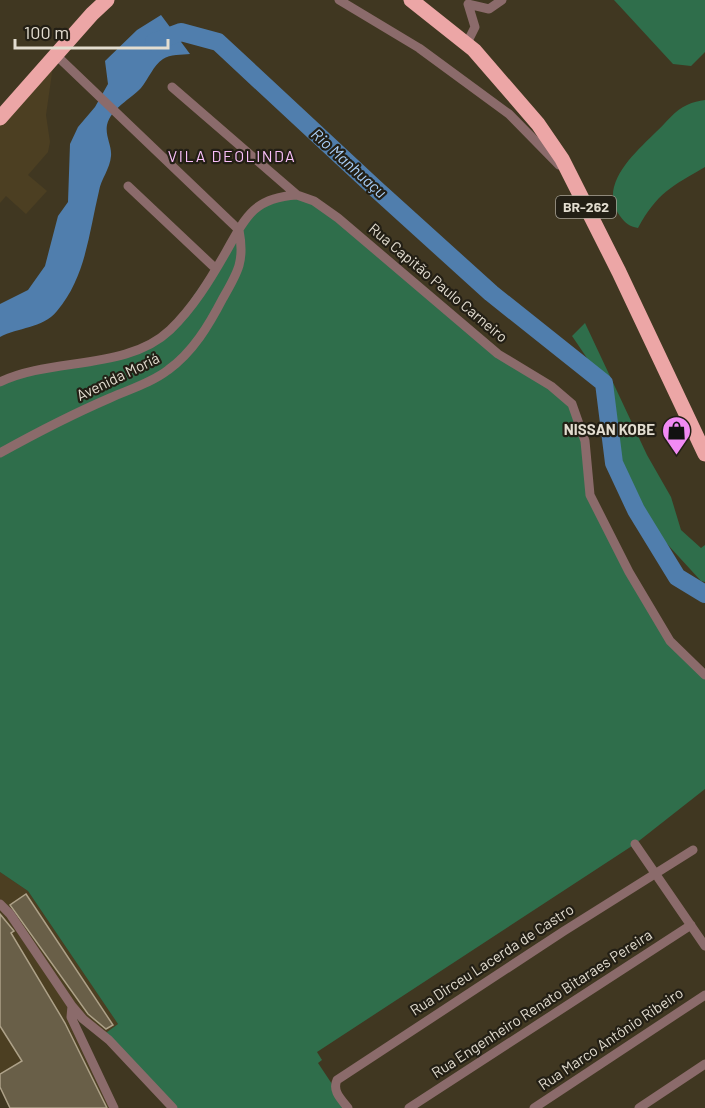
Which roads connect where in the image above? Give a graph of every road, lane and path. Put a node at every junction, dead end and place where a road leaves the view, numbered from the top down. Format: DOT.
graph roads {
  1 [pos="107,0"];
  2 [pos="339,0"];
  3 [pos="411,0"];
  4 [pos="502,0"];
  5 [pos="468,43"];
  6 [pos="56,55"];
  7 [pos="172,87"];
  8 [pos="0,118"];
  9 [pos="570,173"];
  10 [pos="128,186"];
  11 [pos="297,195"];
  12 [pos="239,230"];
  13 [pos="216,269"];
  14 [pos="0,382"];
  15 [pos="0,453"];
  16 [pos="705,454"];
  17 [pos="705,675"];
  18 [pos="635,844"];
  19 [pos="693,850"];
  20 [pos="655,873"];
  21 [pos="0,904"];
  22 [pos="691,925"];
  23 [pos="705,946"];
  24 [pos="705,995"];
  25 [pos="72,1006"];
  26 [pos="705,1064"];
  27 [pos="114,1108"];
  28 [pos="173,1108"];
  29 [pos="348,1108"];
  30 [pos="409,1108"];
  31 [pos="534,1108"];
  32 [pos="639,1108"];
  1 -- 6 [label="highway"];
  2 -- 9 [label="street"];
  3 -- 5 [label="highway, BR-262"];
  4 -- 5 [label="street"];
  5 -- 9 [label="highway, BR-262"];
  6 -- 8 [label="highway"];
  6 -- 12 [label="street"];
  7 -- 11 [label="street, Rua Capitão Paulo Carneiro"];
  9 -- 16 [label="highway, BR-262"];
  10 -- 13 [label="street"];
  11 -- 12 [label="street"];
  11 -- 17 [label="street, Rua Capitão Paulo Carneiro"];
  12 -- 13 [label="street"];
  12 -- 15 [label="street, Avenida Moriá"];
  13 -- 14 [label="street"];
  18 -- 20 [label="street"];
  19 -- 20 [label="street, Rua Dirceu Lacerda de Castro"];
  20 -- 22 [label="street"];
  20 -- 29 [label="street, Rua Dirceu Lacerda de Castro"];
  21 -- 25 [label="street"];
  22 -- 23 [label="street"];
  22 -- 30 [label="street, Rua Engenheiro Renato Bitaraes Pereira"];
  24 -- 31 [label="street, Rua Marco Antônio Ribeiro"];
  25 -- 27 [label="street"];
  25 -- 28 [label="street"];
  26 -- 32 [label="street"];
}
